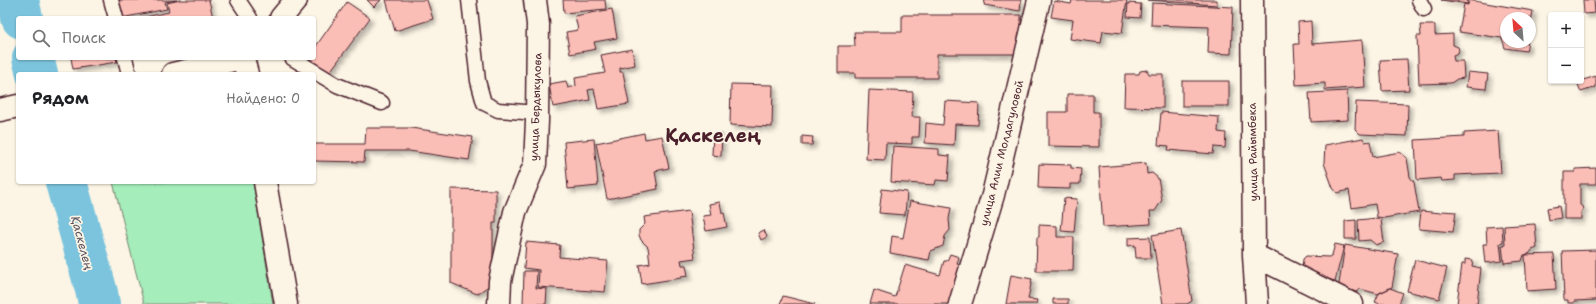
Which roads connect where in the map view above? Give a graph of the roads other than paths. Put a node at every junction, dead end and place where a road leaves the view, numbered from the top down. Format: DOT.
graph roads {
  1 [pos="111,0"];
  2 [pos="238,0"];
  3 [pos="296,0"];
  4 [pos="469,0"];
  5 [pos="534,0"];
  6 [pos="1039,0"];
  7 [pos="1252,0"];
  8 [pos="115,16"];
  9 [pos="249,16"];
  10 [pos="283,16"];
  11 [pos="126,60"];
  12 [pos="234,60"];
  13 [pos="243,60"];
  14 [pos="295,60"];
  15 [pos="128,72"];
  16 [pos="182,72"];
  17 [pos="246,72"];
  18 [pos="315,72"];
  19 [pos="316,72"];
  20 [pos="382,103"];
  21 [pos="16,106"];
  22 [pos="0,110"];
  23 [pos="537,113"];
  24 [pos="265,184"];
  25 [pos="1254,255"];
  26 [pos="286,304"];
  27 [pos="500,304"];
  28 [pos="960,304"];
  29 [pos="1257,304"];
  30 [pos="1352,304"];
  1 -- 8 [label="lane"];
  2 -- 9 [label="lane"];
  3 -- 10 [label="street"];
  4 -- 23 [label="lane"];
  5 -- 23 [label="street, улица Бердыкулова"];
  6 -- 28 [label="street, улица Алии Молдагуловой"];
  7 -- 25 [label="street, улица Райымбека"];
  11 -- 15 [label="lane"];
  12 -- 16 [label="street"];
  13 -- 17 [label="street"];
  14 -- 18 [label="lane"];
  19 -- 20 [label="lane"];
  21 -- 22 [label="street"];
  23 -- 27 [label="street, улица Бердыкулова"];
  24 -- 26 [label="street"];
  25 -- 29 [label="street, улица Райымбека"];
  25 -- 30 [label="street"];
}
